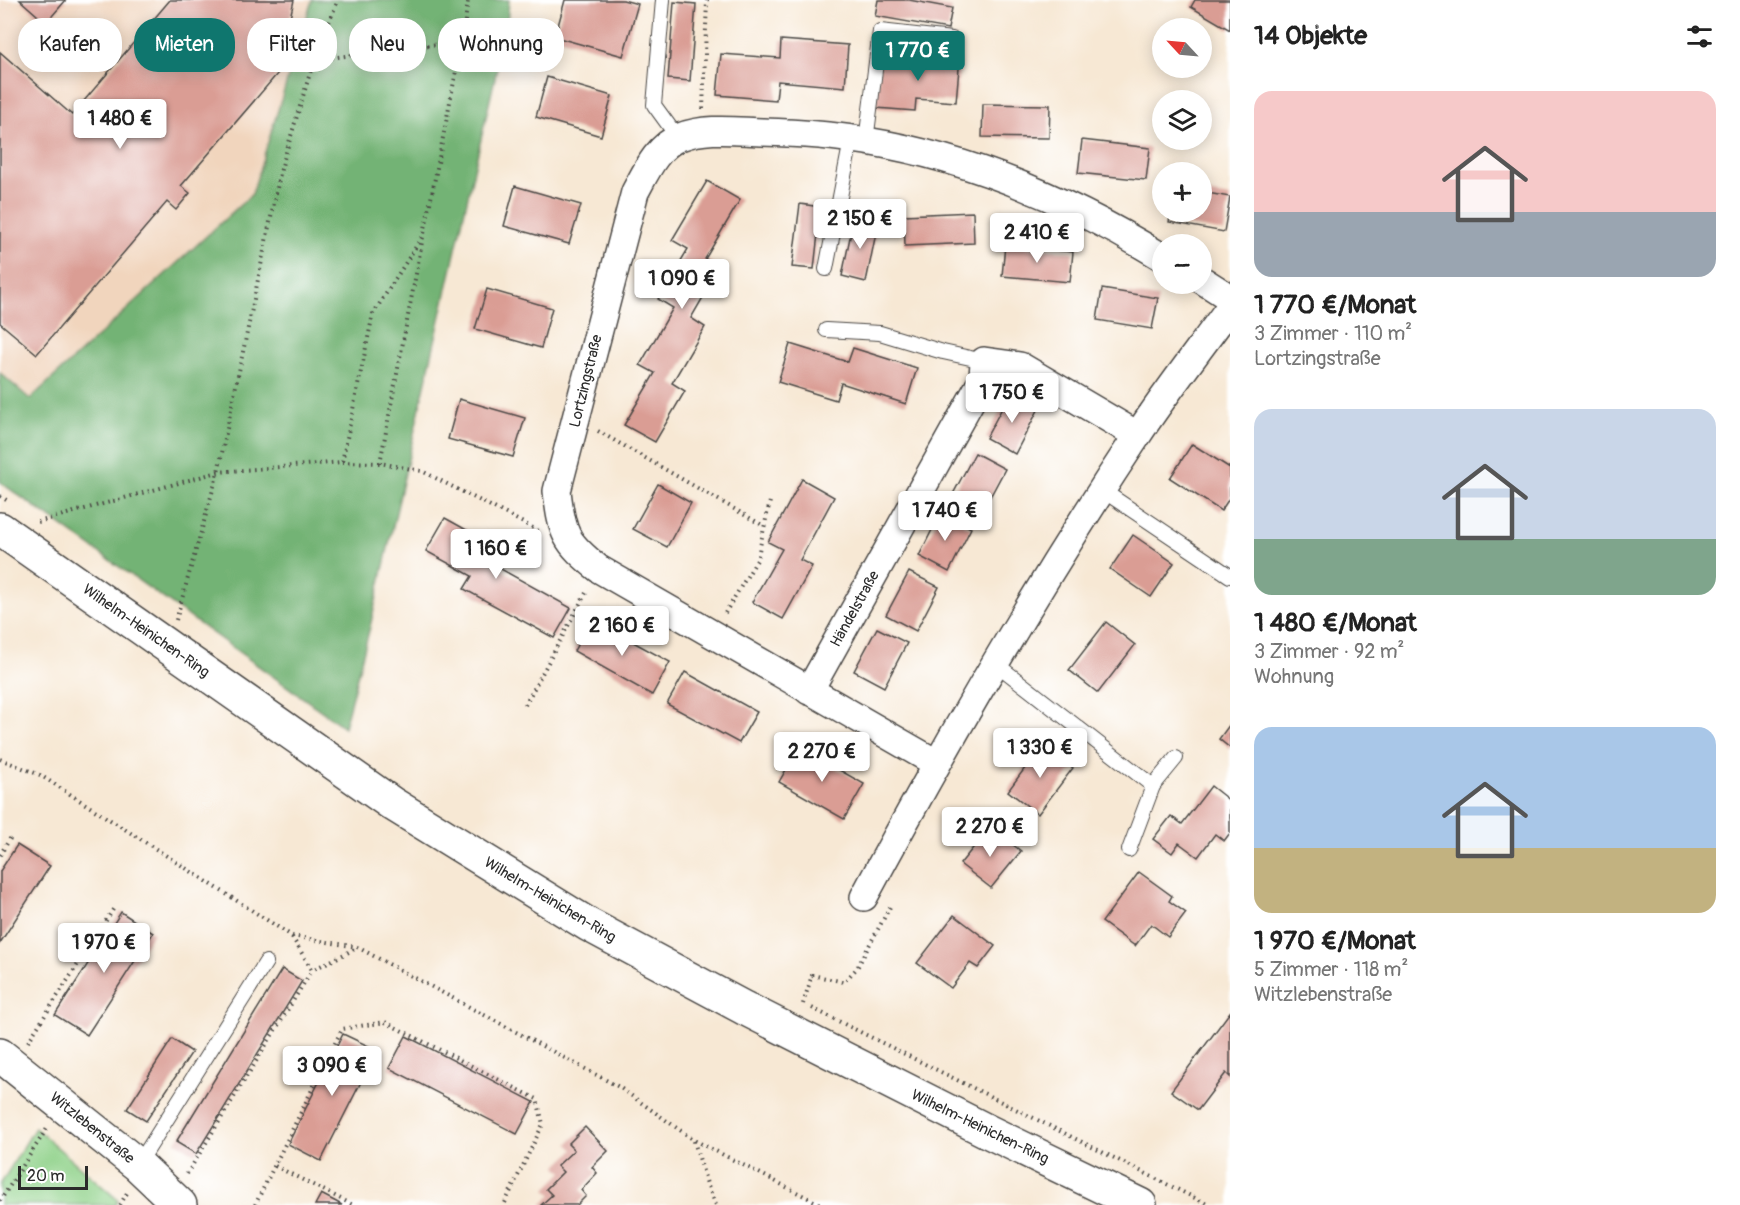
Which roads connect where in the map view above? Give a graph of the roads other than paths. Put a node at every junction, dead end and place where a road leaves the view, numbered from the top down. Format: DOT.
graph roads {
  1 [pos="663,0"];
  2 [pos="952,39"];
  3 [pos="690,134"];
  4 [pos="858,140"];
  5 [pos="1152,251"];
  6 [pos="826,269"];
  7 [pos="1212,286"];
  8 [pos="1230,298"];
  9 [pos="1230,308"];
  10 [pos="826,330"];
  11 [pos="984,361"];
  12 [pos="1137,435"];
  13 [pos="1102,490"];
  14 [pos="5,515"];
  15 [pos="1230,576"];
  16 [pos="995,663"];
  17 [pos="809,691"];
  18 [pos="1176,758"];
  19 [pos="936,763"];
  20 [pos="1153,786"];
  21 [pos="1129,850"];
  22 [pos="864,897"];
  23 [pos="266,962"];
  24 [pos="13,1050"];
  25 [pos="132,1179"];
  26 [pos="182,1192"];
  27 [pos="1140,1205"];
  1 -- 3 [label="lane"];
  2 -- 4 [label="lane"];
  3 -- 4 [label="street"];
  3 -- 17 [label="street, Lortzingstraße"];
  4 -- 5 [label="street"];
  4 -- 6 [label="lane"];
  7 -- 8 [label="street"];
  9 -- 12 [label="street"];
  10 -- 11 [label="lane"];
  11 -- 12 [label="street"];
  11 -- 17 [label="street, Händelstraße"];
  12 -- 13 [label="street"];
  13 -- 15 [label="lane"];
  13 -- 16 [label="street"];
  14 -- 27 [label="main road, Wilhelm-Heinichen-Ring"];
  16 -- 19 [label="street"];
  16 -- 20 [label="lane"];
  17 -- 19 [label="street, Lortzingstraße"];
  18 -- 20 [label="lane"];
  19 -- 22 [label="street"];
  20 -- 21 [label="lane"];
  23 -- 25 [label="lane"];
  24 -- 25 [label="main road, Witzlebenstraße"];
  25 -- 26 [label="main road, Witzlebenstraße"];
}
